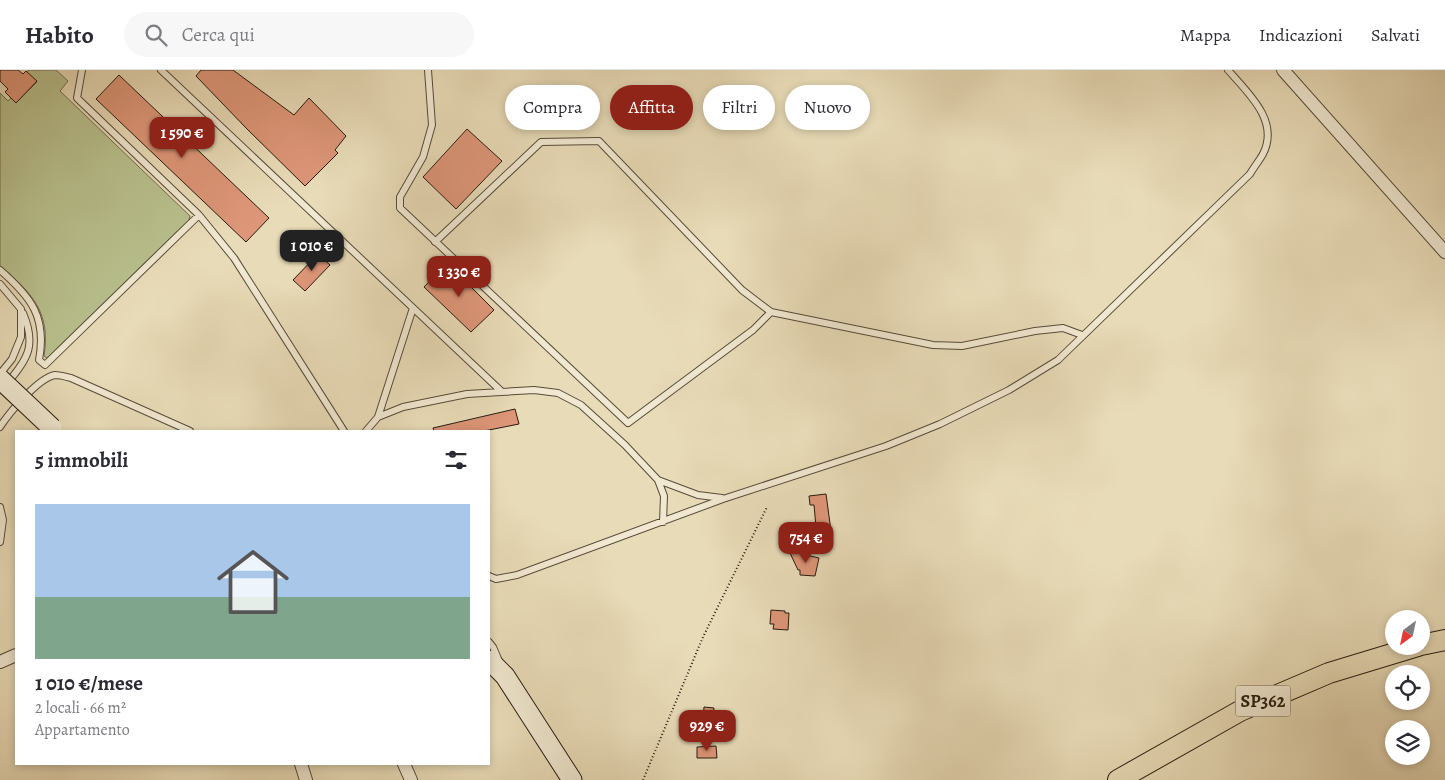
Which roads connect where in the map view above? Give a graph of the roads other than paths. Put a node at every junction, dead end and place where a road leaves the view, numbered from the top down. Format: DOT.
graph roads {
  1 [pos="82,70"];
  2 [pos="161,70"];
  3 [pos="428,70"];
  4 [pos="1228,70"];
  5 [pos="1283,70"];
  6 [pos="198,215"];
  7 [pos="435,242"];
  8 [pos="1445,252"];
  9 [pos="0,270"];
  10 [pos="0,284"];
  11 [pos="413,308"];
  12 [pos="21,309"];
  13 [pos="771,312"];
  14 [pos="1082,335"];
  15 [pos="0,374"];
  16 [pos="0,379"];
  17 [pos="0,391"];
  18 [pos="501,391"];
  19 [pos="378,417"];
  20 [pos="0,427"];
  21 [pos="54,430"];
  22 [pos="188,430"];
  23 [pos="343,430"];
  24 [pos="367,430"];
  25 [pos="658,480"];
  26 [pos="724,499"];
  27 [pos="0,507"];
  28 [pos="663,522"];
  29 [pos="0,542"];
  30 [pos="490,576"];
  31 [pos="1445,640"];
  32 [pos="490,643"];
  33 [pos="1430,644"];
  34 [pos="15,655"];
  35 [pos="1389,655"];
  36 [pos="490,661"];
  37 [pos="0,662"];
  38 [pos="505,676"];
  39 [pos="301,765"];
  40 [pos="404,765"];
  41 [pos="306,780"];
  42 [pos="411,780"];
  43 [pos="572,780"];
  44 [pos="1118,780"];
  1 -- 6 [label="lane"];
  2 -- 11 [label="lane"];
  3 -- 7 [label="lane"];
  4 -- 14 [label="lane"];
  5 -- 8 [label="street"];
  6 -- 9 [label="lane"];
  6 -- 23 [label="lane"];
  7 -- 13 [label="lane"];
  7 -- 13 [label="lane"];
  10 -- 12 [label="lane"];
  11 -- 18 [label="lane"];
  11 -- 19 [label="lane"];
  12 -- 15 [label="lane"];
  12 -- 17 [label="lane"];
  13 -- 14 [label="lane"];
  14 -- 26 [label="lane"];
  16 -- 21 [label="main road, bridge"];
  18 -- 19 [label="lane"];
  18 -- 25 [label="lane"];
  19 -- 24 [label="lane"];
  20 -- 22 [label="lane"];
  25 -- 26 [label="lane"];
  25 -- 28 [label="lane"];
  26 -- 28 [label="lane"];
  27 -- 29 [label="lane"];
  28 -- 30 [label="lane"];
  31 -- 33 [label="main road, SP362"];
  32 -- 38 [label="lane"];
  34 -- 37 [label="street"];
  35 -- 44 [label="main road, SP362"];
  36 -- 38 [label="main road"];
  38 -- 43 [label="main road"];
  39 -- 41 [label="street"];
  40 -- 42 [label="street"];
}
